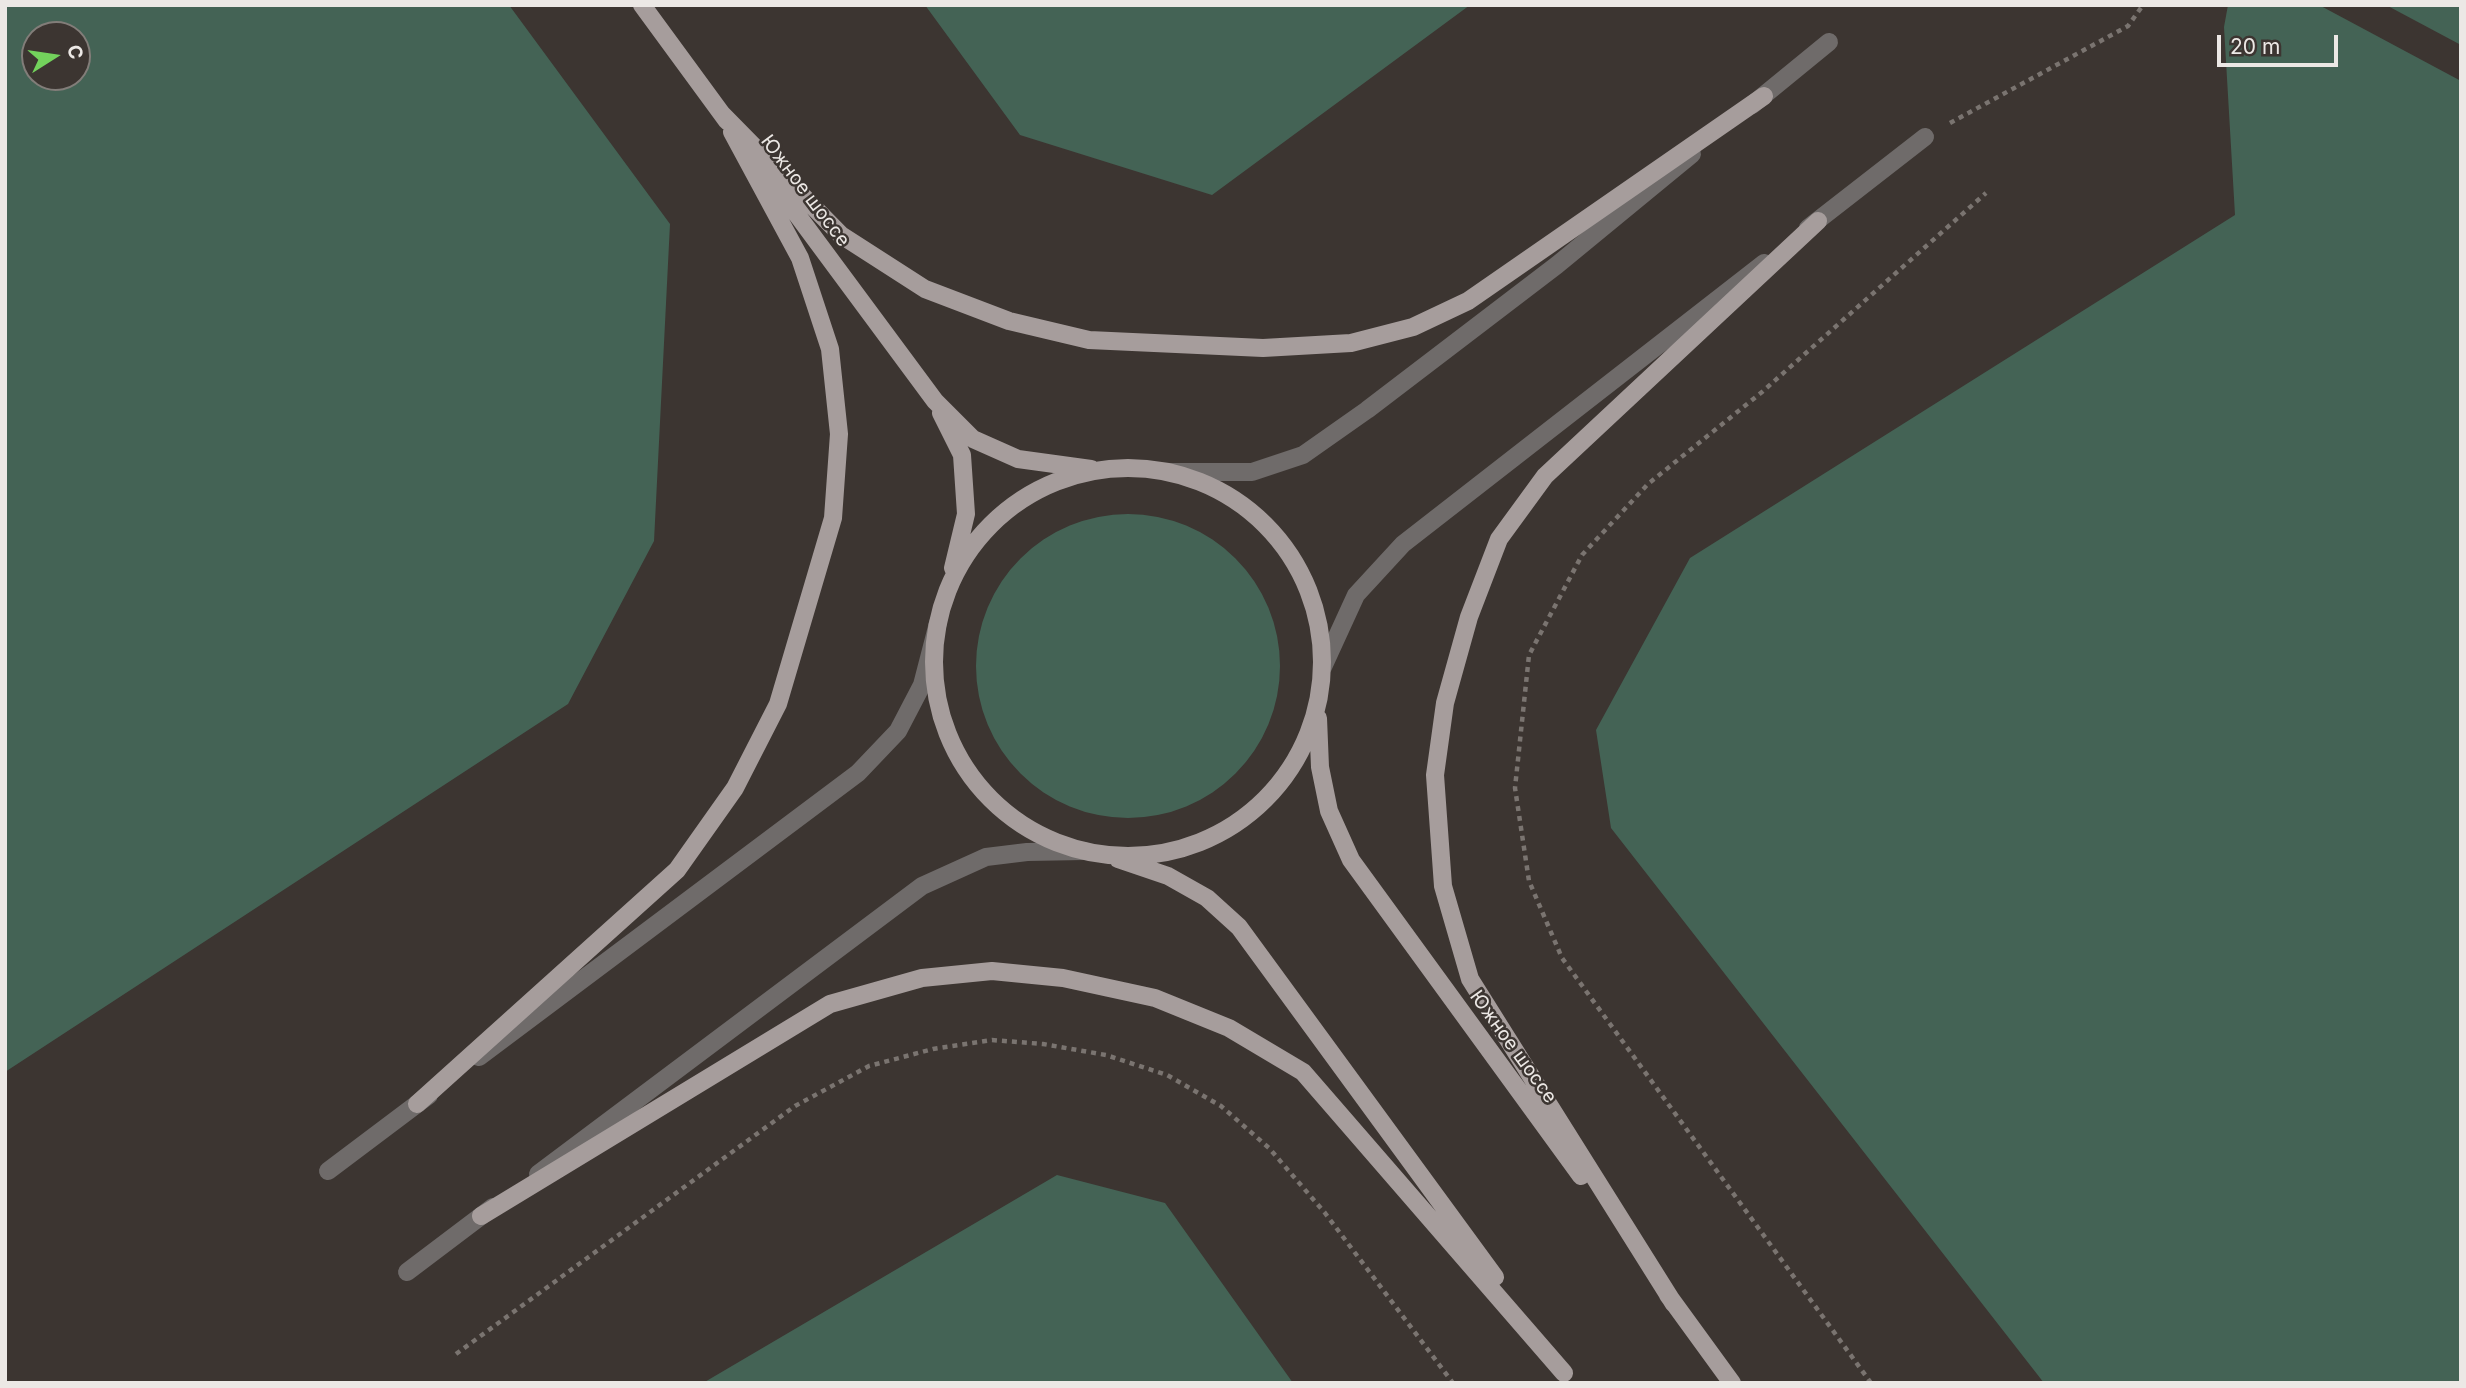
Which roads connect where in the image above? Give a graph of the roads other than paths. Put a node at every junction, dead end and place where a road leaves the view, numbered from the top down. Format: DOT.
graph roads {
  1 [pos="642,5"];
  2 [pos="1829,42"];
  3 [pos="1764,96"];
  4 [pos="722,114"];
  5 [pos="1925,137"];
  6 [pos="1818,221"];
  7 [pos="935,401"];
  8 [pos="1096,470"];
  9 [pos="1171,472"];
  10 [pos="949,588"];
  11 [pos="938,623"];
  12 [pos="1324,667"];
  13 [pos="1317,711"];
  14 [pos="1084,851"];
  15 [pos="1104,855"];
  16 [pos="417,1104"];
  17 [pos="328,1171"];
  18 [pos="481,1216"];
  19 [pos="407,1272"];
  20 [pos="1674,1304"];
  21 [pos="1568,1378"];
  22 [pos="1732,1383"];
  1 -- 4 [label="main road, Южное шоссе"];
  2 -- 3 [label="street"];
  3 -- 4 [label="main road"];
  3 -- 9 [label="street"];
  4 -- 7 [label="main road, Южное шоссе"];
  4 -- 16 [label="main road"];
  5 -- 6 [label="street"];
  6 -- 12 [label="street"];
  6 -- 20 [label="main road"];
  7 -- 8 [label="main road, Южное шоссе"];
  7 -- 10 [label="main road, Южное шоссе"];
  8 -- 9 [label="main road, Южное шоссе"];
  8 -- 10 [label="main road, Южное шоссе"];
  9 -- 12 [label="main road, Южное шоссе"];
  10 -- 11 [label="main road, Южное шоссе"];
  11 -- 14 [label="main road, Южное шоссе"];
  11 -- 16 [label="street"];
  12 -- 13 [label="main road, Южное шоссе"];
  13 -- 15 [label="main road, Южное шоссе"];
  13 -- 20 [label="main road, Южное шоссе"];
  14 -- 15 [label="main road, Южное шоссе"];
  14 -- 18 [label="street"];
  15 -- 21 [label="main road, Южное шоссе"];
  16 -- 17 [label="street"];
  18 -- 19 [label="street"];
  18 -- 21 [label="main road"];
  20 -- 22 [label="main road, Южное шоссе"];
}
